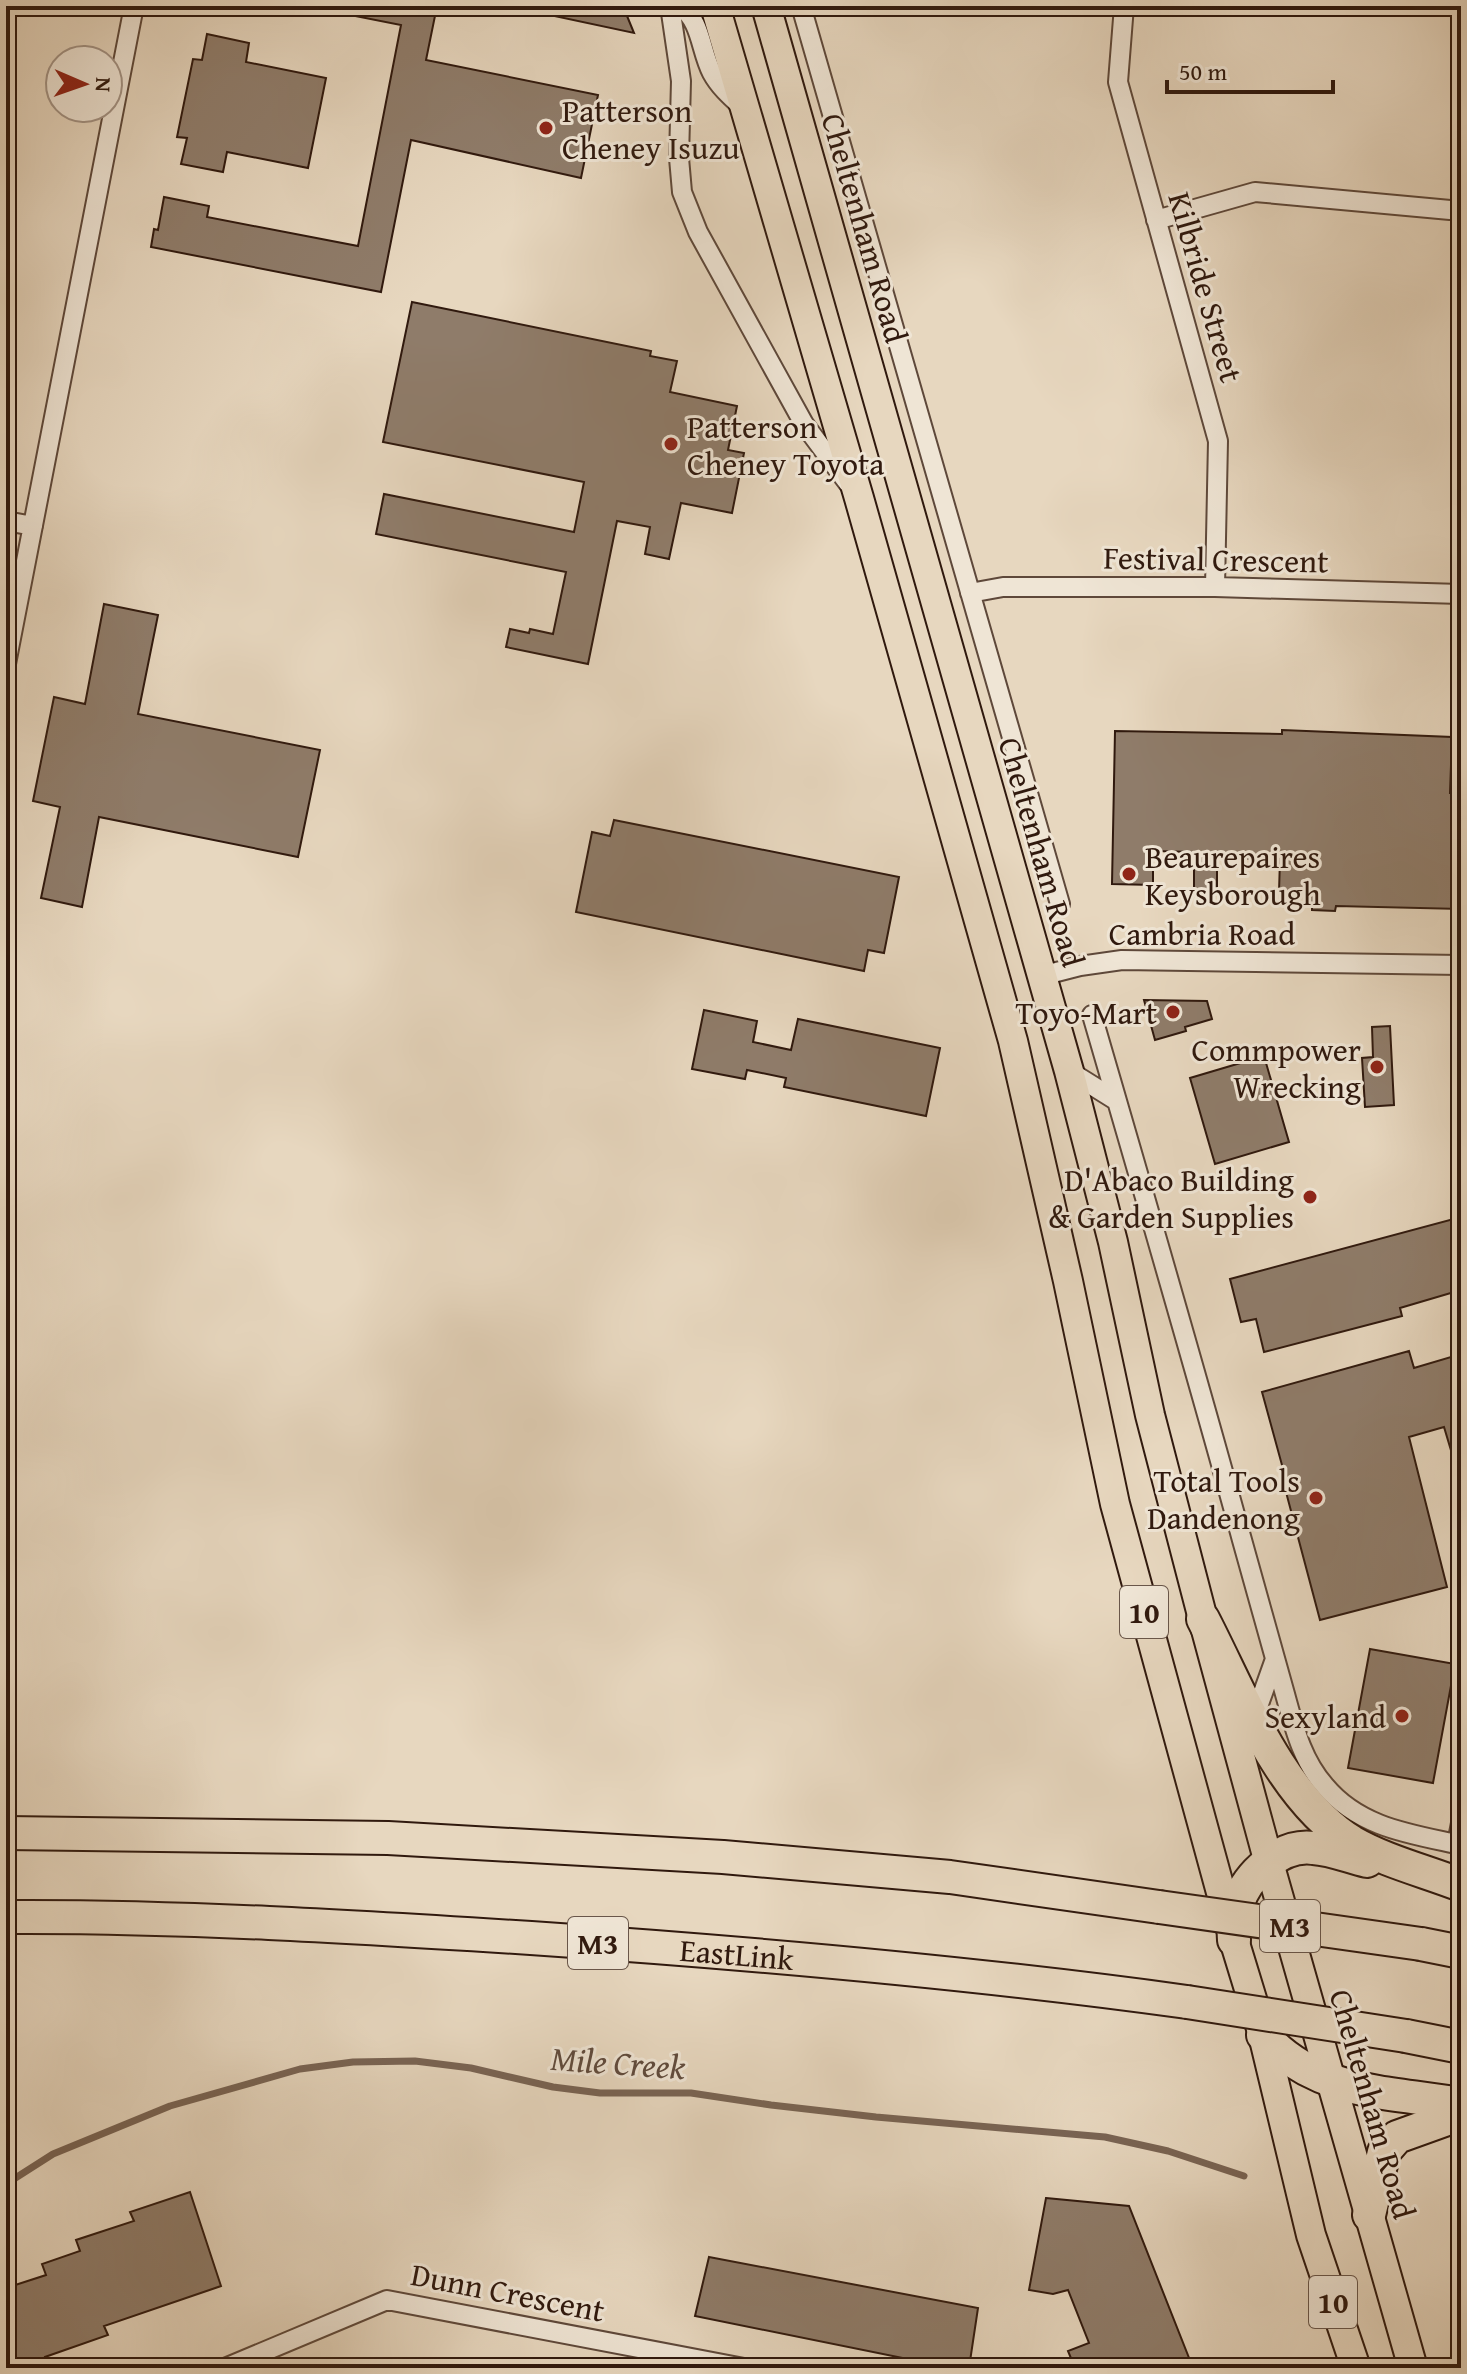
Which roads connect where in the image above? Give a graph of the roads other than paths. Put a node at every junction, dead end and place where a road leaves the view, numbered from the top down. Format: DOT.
graph roads {
  1 [pos="134,6"];
  2 [pos="670,6"];
  3 [pos="680,6"];
  4 [pos="766,6"];
  5 [pos="801,6"];
  6 [pos="1124,6"];
  7 [pos="720,12"];
  8 [pos="743,108"];
  9 [pos="1461,211"];
  10 [pos="1156,220"];
  11 [pos="859,498"];
  12 [pos="6,521"];
  13 [pos="33,526"];
  14 [pos="1215,587"];
  15 [pos="970,593"];
  16 [pos="1461,594"];
  17 [pos="6,664"];
  18 [pos="1029,798"];
  19 [pos="1002,835"];
  20 [pos="1060,904"];
  21 [pos="1461,965"];
  22 [pos="1041,976"];
  23 [pos="999,994"];
  24 [pos="1092,1015"];
  25 [pos="1069,1071"];
  26 [pos="1117,1101"];
  27 [pos="1203,1619"];
  28 [pos="1275,1659"];
  29 [pos="1254,1718"];
  30 [pos="6,1822"];
  31 [pos="1461,1823"];
  32 [pos="6,1833"];
  33 [pos="388,1838"];
  34 [pos="1459,1844"];
  35 [pos="1269,1863"];
  36 [pos="1461,1885"];
  37 [pos="6,1917"];
  38 [pos="1234,1940"];
  39 [pos="1461,1952"];
  40 [pos="1263,2035"];
  41 [pos="1461,2047"];
  42 [pos="1332,2082"];
  43 [pos="1461,2104"];
  44 [pos="1461,2114"];
  45 [pos="1369,2215"];
  46 [pos="225,2368"];
  47 [pos="744,2368"];
  48 [pos="1356,2368"];
  49 [pos="1413,2368"];
  1 -- 13 [label="street"];
  2 -- 11 [label="street"];
  3 -- 8 [label="street"];
  4 -- 19 [label="main road, Cheltenham Road / 10"];
  5 -- 15 [label="street, Cheltenham Road"];
  6 -- 10 [label="street, Kilbride Street"];
  7 -- 8 [label="main road, 10"];
  8 -- 11 [label="main road, 10"];
  9 -- 10 [label="street"];
  10 -- 14 [label="street, Kilbride Street"];
  11 -- 23 [label="main road, 10"];
  12 -- 13 [label="street"];
  13 -- 17 [label="street"];
  14 -- 15 [label="street, Festival Crescent"];
  14 -- 16 [label="street, Festival Crescent"];
  15 -- 18 [label="street, Cheltenham Road"];
  18 -- 19 [label="street"];
  18 -- 20 [label="street, Cheltenham Road"];
  19 -- 22 [label="main road, Cheltenham Road / 10"];
  21 -- 22 [label="street, Cambria Road"];
  22 -- 23 [label="main road"];
  22 -- 25 [label="main road, Cheltenham Road / 10"];
  23 -- 38 [label="main road, 10"];
  24 -- 26 [label="street"];
  25 -- 26 [label="street"];
  25 -- 27 [label="main road, Cheltenham Road / 10"];
  26 -- 28 [label="street"];
  27 -- 29 [label="highway"];
  27 -- 35 [label="main road, Cheltenham Road / 10"];
  28 -- 29 [label="street"];
  28 -- 34 [label="street"];
  29 -- 36 [label="highway"];
  30 -- 33 [label="highway"];
  31 -- 34 [label="street"];
  32 -- 33 [label="highway, M3"];
  33 -- 39 [label="highway, M3, bridge"];
  35 -- 36 [label="highway"];
  35 -- 38 [label="highway"];
  35 -- 42 [label="main road, Cheltenham Road / 10"];
  37 -- 41 [label="highway, EastLink / M3, bridge"];
  38 -- 40 [label="main road, 10"];
  40 -- 42 [label="highway"];
  40 -- 48 [label="main road, 10"];
  42 -- 43 [label="highway"];
  42 -- 45 [label="main road, Cheltenham Road / 10"];
  44 -- 45 [label="highway"];
  45 -- 49 [label="main road, Cheltenham Road / 10"];
  46 -- 47 [label="street, Dunn Crescent"];
}
